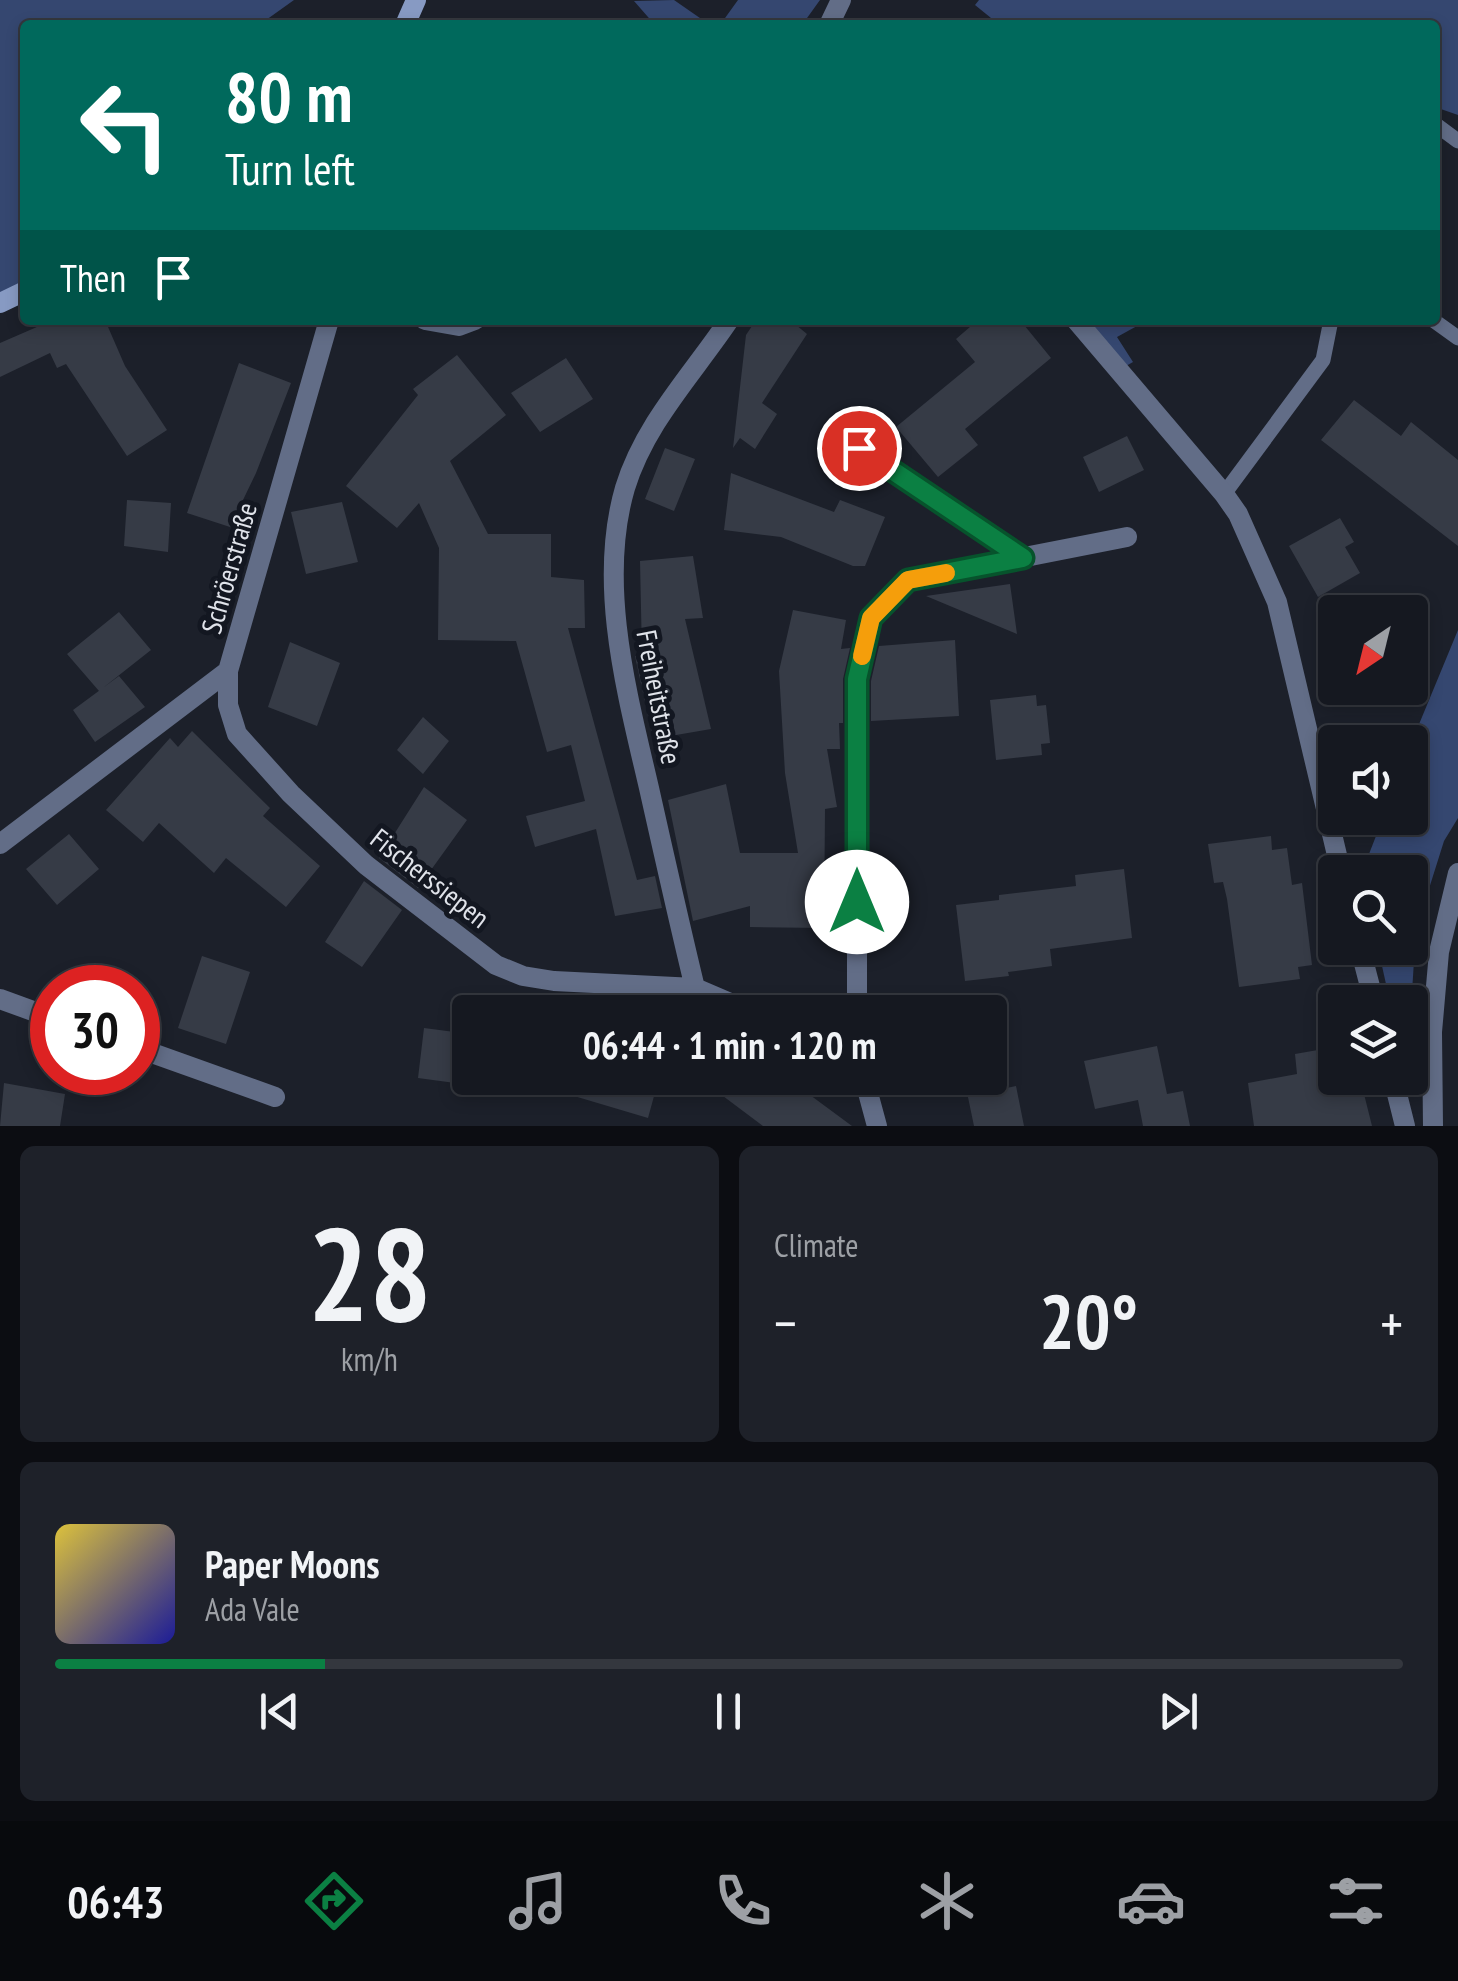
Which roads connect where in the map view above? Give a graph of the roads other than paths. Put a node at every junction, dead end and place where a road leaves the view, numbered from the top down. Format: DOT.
graph roads {
  1 [pos="328,325"];
  2 [pos="724,325"];
  3 [pos="1080,325"];
  4 [pos="1331,325"];
  5 [pos="833,430"];
  6 [pos="1224,494"];
  7 [pos="1127,537"];
  8 [pos="1023,558"];
  9 [pos="228,671"];
  10 [pos="0,844"];
  11 [pos="1337,855"];
  12 [pos="1458,873"];
  13 [pos="695,988"];
  14 [pos="711,995"];
  15 [pos="857,995"];
  16 [pos="0,999"];
  17 [pos="30,1010"];
  18 [pos="160,1056"];
  19 [pos="869,1095"];
  20 [pos="1397,1095"];
  21 [pos="275,1097"];
  22 [pos="877,1126"];
  23 [pos="1405,1126"];
  24 [pos="1434,1126"];
  1 -- 9 [label="street, Schröerstraße"];
  2 -- 13 [label="street, Freiheitstraße"];
  3 -- 6 [label="street"];
  4 -- 6 [label="lane"];
  5 -- 8 [label="lane"];
  6 -- 11 [label="street"];
  7 -- 8 [label="street"];
  8 -- 15 [label="street"];
  9 -- 10 [label="street, Schröerstraße"];
  9 -- 13 [label="street, Fischerssiepen"];
  12 -- 24 [label="street"];
  13 -- 14 [label="street"];
  16 -- 17 [label="street"];
  18 -- 21 [label="street"];
  19 -- 22 [label="street"];
  20 -- 23 [label="street"];
}
